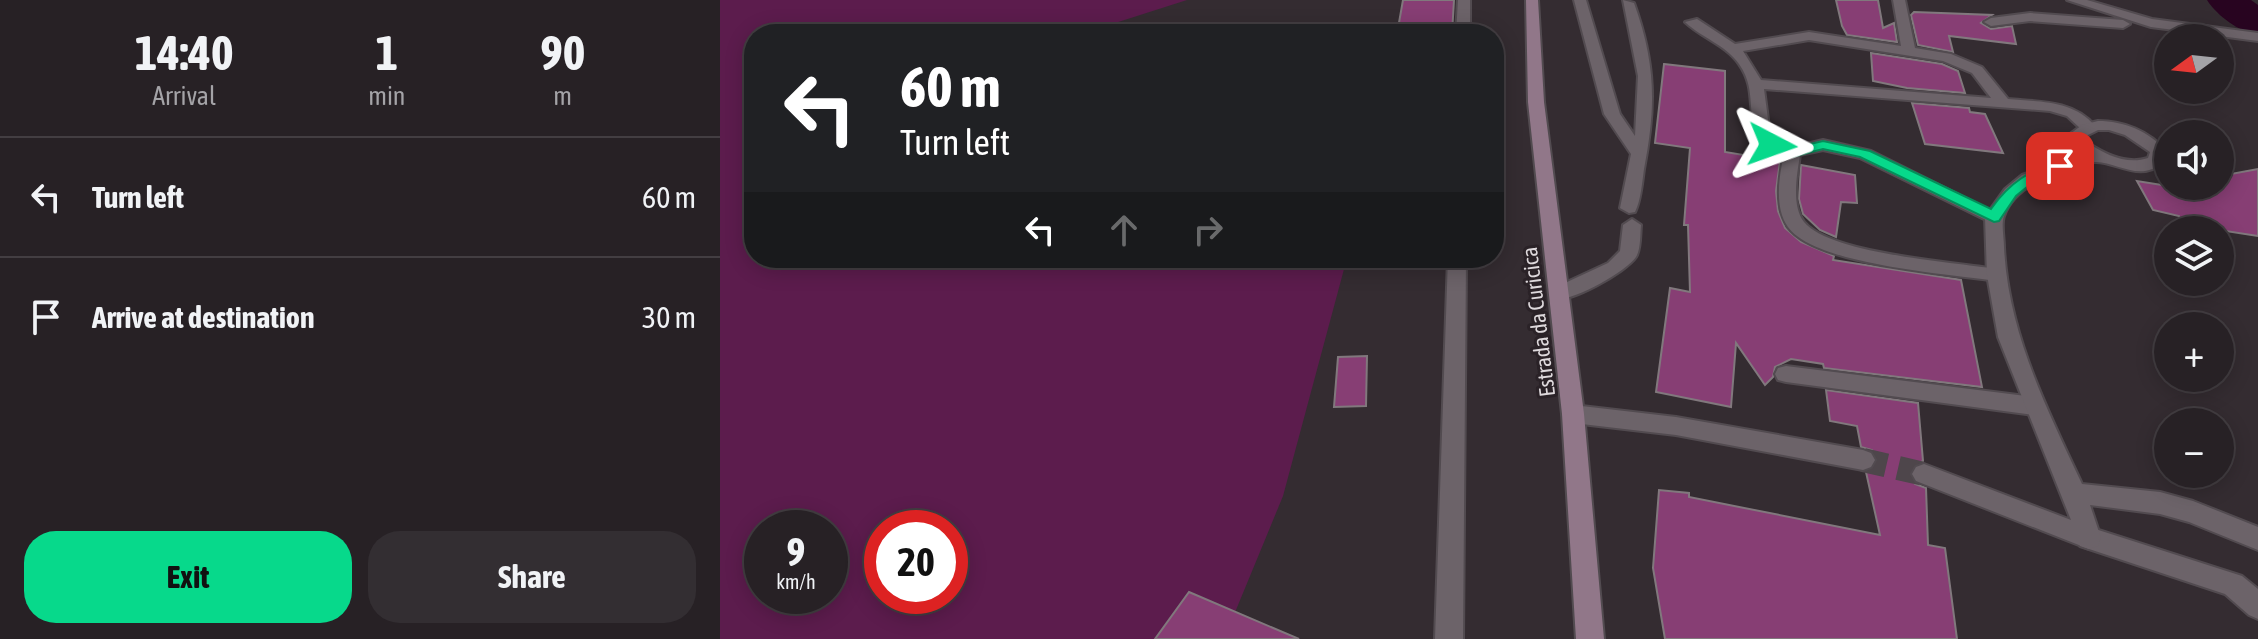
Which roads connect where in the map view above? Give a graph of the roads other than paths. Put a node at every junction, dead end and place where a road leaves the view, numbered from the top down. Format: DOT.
graph roads {
  1 [pos="1464,0"];
  2 [pos="1532,0"];
  3 [pos="1580,0"];
  4 [pos="1899,0"];
  5 [pos="2073,0"];
  6 [pos="1628,3"];
  7 [pos="1692,22"];
  8 [pos="1991,22"];
  9 [pos="2151,23"];
  10 [pos="1463,24"];
  11 [pos="2258,37"];
  12 [pos="1730,49"];
  13 [pos="1909,52"];
  14 [pos="1754,84"];
  15 [pos="2003,103"];
  16 [pos="2087,126"];
  17 [pos="1638,152"];
  18 [pos="1792,152"];
  19 [pos="2097,156"];
  20 [pos="1994,217"];
  21 [pos="1457,268"];
  22 [pos="1996,275"];
  23 [pos="1559,294"];
  24 [pos="1786,374"];
  25 [pos="2034,406"];
  26 [pos="1573,414"];
  27 [pos="1863,460"];
  28 [pos="1924,474"];
  29 [pos="2074,493"];
  30 [pos="2089,538"];
  31 [pos="2258,539"];
  32 [pos="2258,606"];
  33 [pos="1449,639"];
  34 [pos="1590,639"];
  1 -- 10 [label="street"];
  2 -- 23 [label="street, Estrada da Curicica"];
  3 -- 17 [label="street"];
  4 -- 13 [label="street"];
  5 -- 9 [label="street"];
  6 -- 17 [label="street"];
  7 -- 12 [label="street"];
  8 -- 9 [label="street"];
  9 -- 11 [label="street"];
  12 -- 13 [label="street"];
  12 -- 14 [label="street"];
  13 -- 15 [label="street"];
  14 -- 15 [label="street"];
  14 -- 18 [label="street"];
  15 -- 16 [label="street"];
  16 -- 19 [label="street"];
  16 -- 19 [label="street"];
  17 -- 23 [label="street"];
  18 -- 20 [label="street"];
  18 -- 22 [label="street"];
  19 -- 20 [label="street"];
  20 -- 22 [label="street"];
  21 -- 33 [label="street"];
  22 -- 25 [label="street"];
  23 -- 26 [label="street, Estrada da Curicica"];
  24 -- 25 [label="street"];
  25 -- 29 [label="street"];
  26 -- 27 [label="street"];
  26 -- 34 [label="street, Estrada da Curicica"];
  28 -- 30 [label="street"];
  29 -- 30 [label="street"];
  29 -- 31 [label="street"];
  30 -- 32 [label="street"];
}
